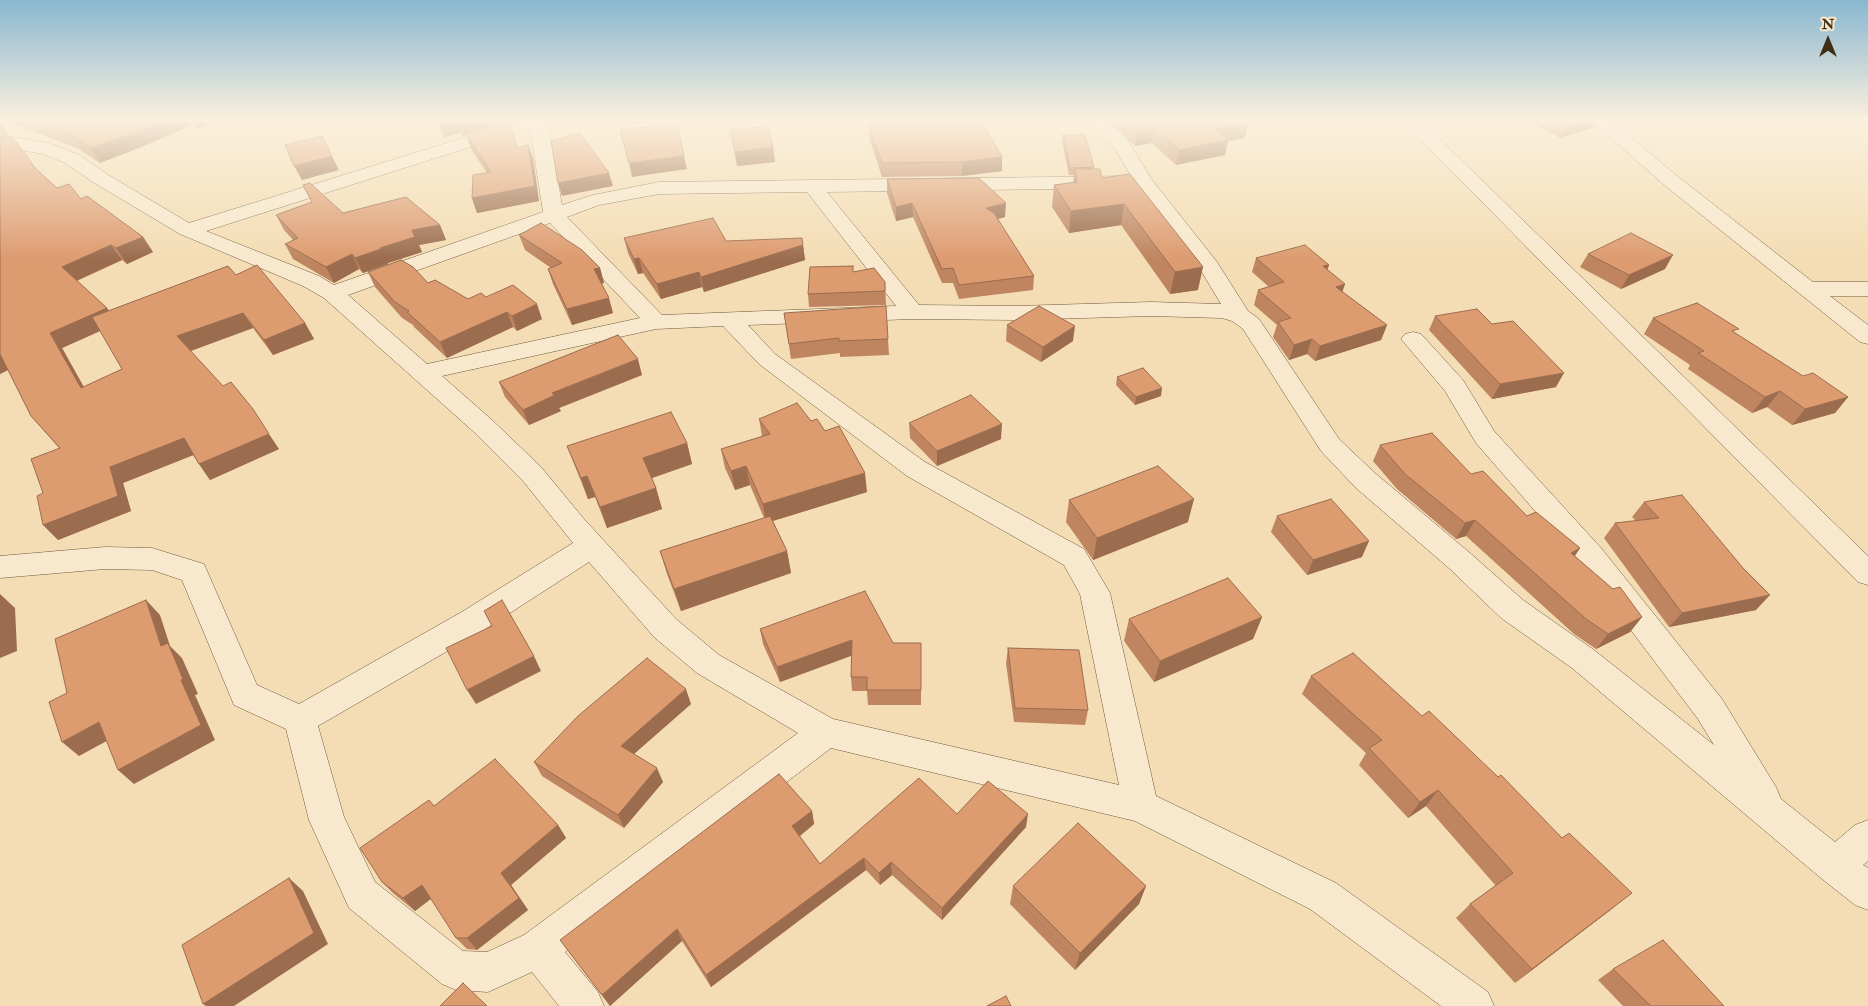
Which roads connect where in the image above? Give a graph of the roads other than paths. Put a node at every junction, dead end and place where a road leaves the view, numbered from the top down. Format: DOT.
graph roads {
  1 [pos="83,166"];
  2 [pos="390,166"];
  3 [pos="546,166"];
  4 [pos="1134,166"];
  5 [pos="1456,166"];
  6 [pos="1654,166"];
  7 [pos="1144,182"];
  8 [pos="813,187"];
  9 [pos="554,215"];
  10 [pos="187,230"];
  11 [pos="1808,289"];
  12 [pos="1868,290"];
  13 [pos="332,293"];
  14 [pos="913,312"];
  15 [pos="1240,316"];
  16 [pos="728,318"];
  17 [pos="656,322"];
  18 [pos="1868,337"];
  19 [pos="1413,339"];
  20 [pos="422,373"];
  21 [pos="591,546"];
  22 [pos="0,567"];
  23 [pos="1868,574"];
  24 [pos="300,720"];
  25 [pos="826,732"];
  26 [pos="1141,806"];
  27 [pos="1773,814"];
  28 [pos="1868,837"];
  29 [pos="1836,866"];
  30 [pos="1868,892"];
  31 [pos="538,948"];
  32 [pos="584,1006"];
  33 [pos="1474,1006"];
  1 -- 10 [label="street"];
  2 -- 10 [label="street"];
  3 -- 9 [label="street"];
  4 -- 7 [label="street"];
  5 -- 23 [label="street"];
  6 -- 11 [label="street"];
  7 -- 8 [label="street"];
  7 -- 15 [label="street"];
  8 -- 9 [label="street"];
  8 -- 14 [label="street"];
  9 -- 13 [label="street"];
  9 -- 17 [label="street"];
  10 -- 13 [label="street"];
  11 -- 12 [label="street"];
  11 -- 18 [label="street"];
  13 -- 20 [label="street"];
  14 -- 15 [label="street"];
  14 -- 16 [label="street"];
  15 -- 27 [label="street"];
  16 -- 17 [label="street"];
  16 -- 26 [label="street"];
  17 -- 20 [label="street"];
  19 -- 27 [label="street"];
  20 -- 21 [label="street"];
  21 -- 24 [label="street"];
  21 -- 25 [label="street"];
  22 -- 24 [label="street"];
  24 -- 31 [label="street"];
  25 -- 26 [label="street"];
  25 -- 31 [label="street"];
  26 -- 33 [label="street"];
  27 -- 29 [label="street"];
  28 -- 29 [label="street"];
  29 -- 30 [label="street"];
  31 -- 32 [label="street"];
}
